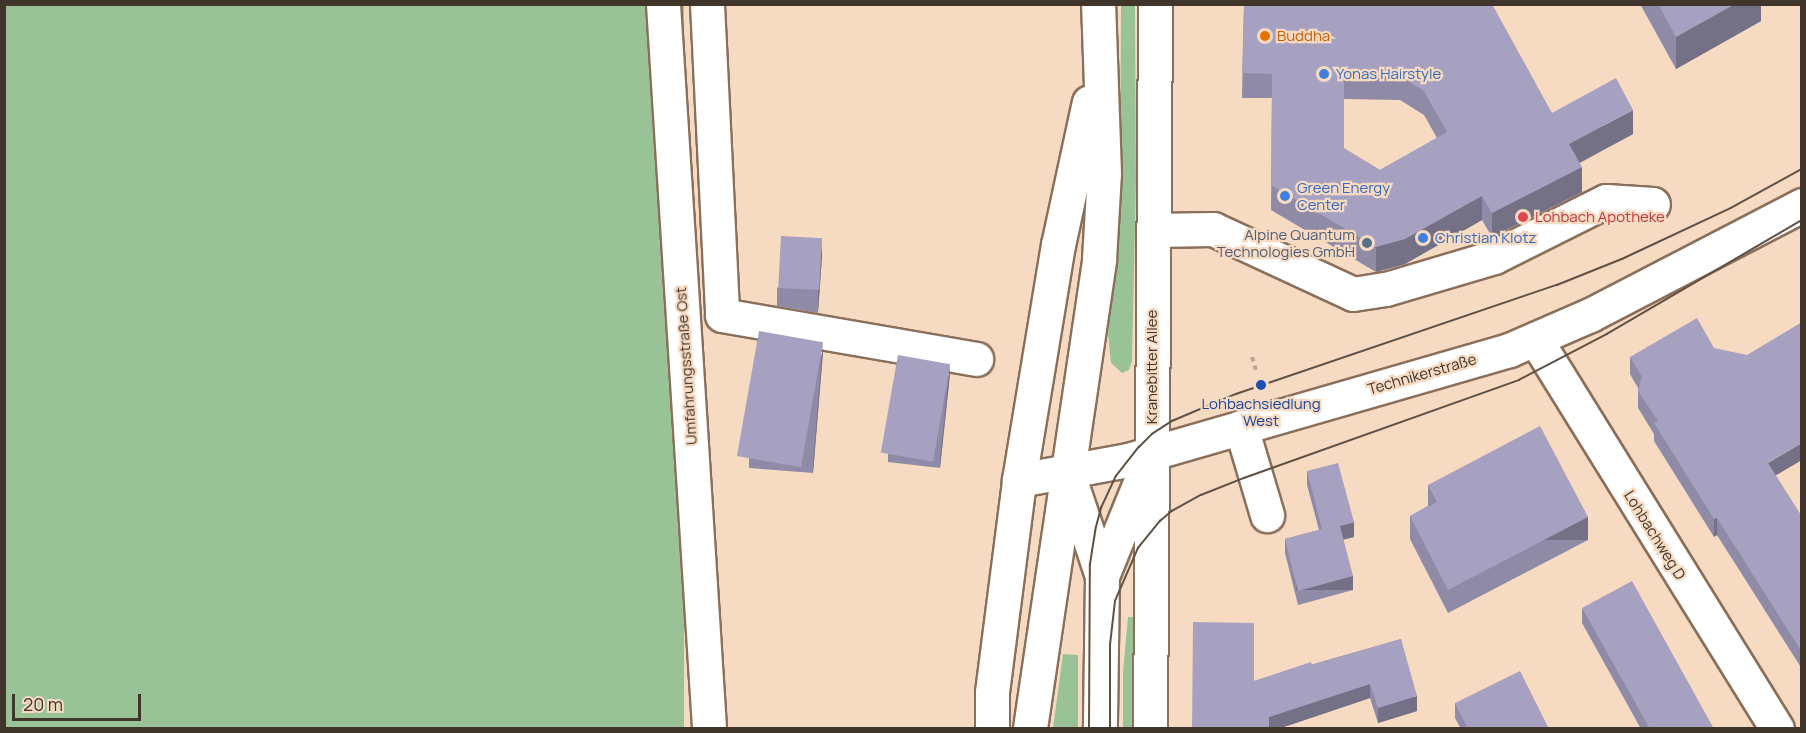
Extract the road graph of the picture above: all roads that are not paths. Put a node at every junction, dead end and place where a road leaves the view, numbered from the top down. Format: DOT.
graph roads {
  1 [pos="663,4"];
  2 [pos="707,4"];
  3 [pos="1098,4"];
  4 [pos="1155,4"];
  5 [pos="1099,55"];
  6 [pos="1653,204"];
  7 [pos="1802,205"];
  8 [pos="1153,230"];
  9 [pos="1536,340"];
  10 [pos="976,359"];
  11 [pos="1241,427"];
  12 [pos="1152,452"];
  13 [pos="1066,471"];
  14 [pos="1019,480"];
  15 [pos="1266,515"];
  16 [pos="1102,576"];
  17 [pos="710,729"];
  18 [pos="992,729"];
  19 [pos="1030,729"];
  20 [pos="1101,729"];
  21 [pos="1150,729"];
  22 [pos="1776,729"];
  1 -- 17 [label="street, Umfahrungsstraße Ost"];
  2 -- 10 [label="street"];
  3 -- 5 [label="street"];
  4 -- 8 [label="street, Kranebitter Allee"];
  5 -- 13 [label="street"];
  5 -- 14 [label="street"];
  6 -- 8 [label="street"];
  7 -- 9 [label="street, Technikerstraße"];
  8 -- 12 [label="street, Kranebitter Allee"];
  9 -- 11 [label="street, Technikerstraße"];
  9 -- 22 [label="street, Lohbachweg D"];
  11 -- 12 [label="street, Technikerstraße"];
  11 -- 15 [label="street"];
  12 -- 13 [label="street, Technikerstraße"];
  12 -- 16 [label="street"];
  12 -- 21 [label="street, Kranebitter Allee"];
  13 -- 14 [label="street, Technikerstraße"];
  13 -- 16 [label="street"];
  13 -- 19 [label="street"];
  14 -- 18 [label="street"];
  16 -- 20 [label="street"];
}
